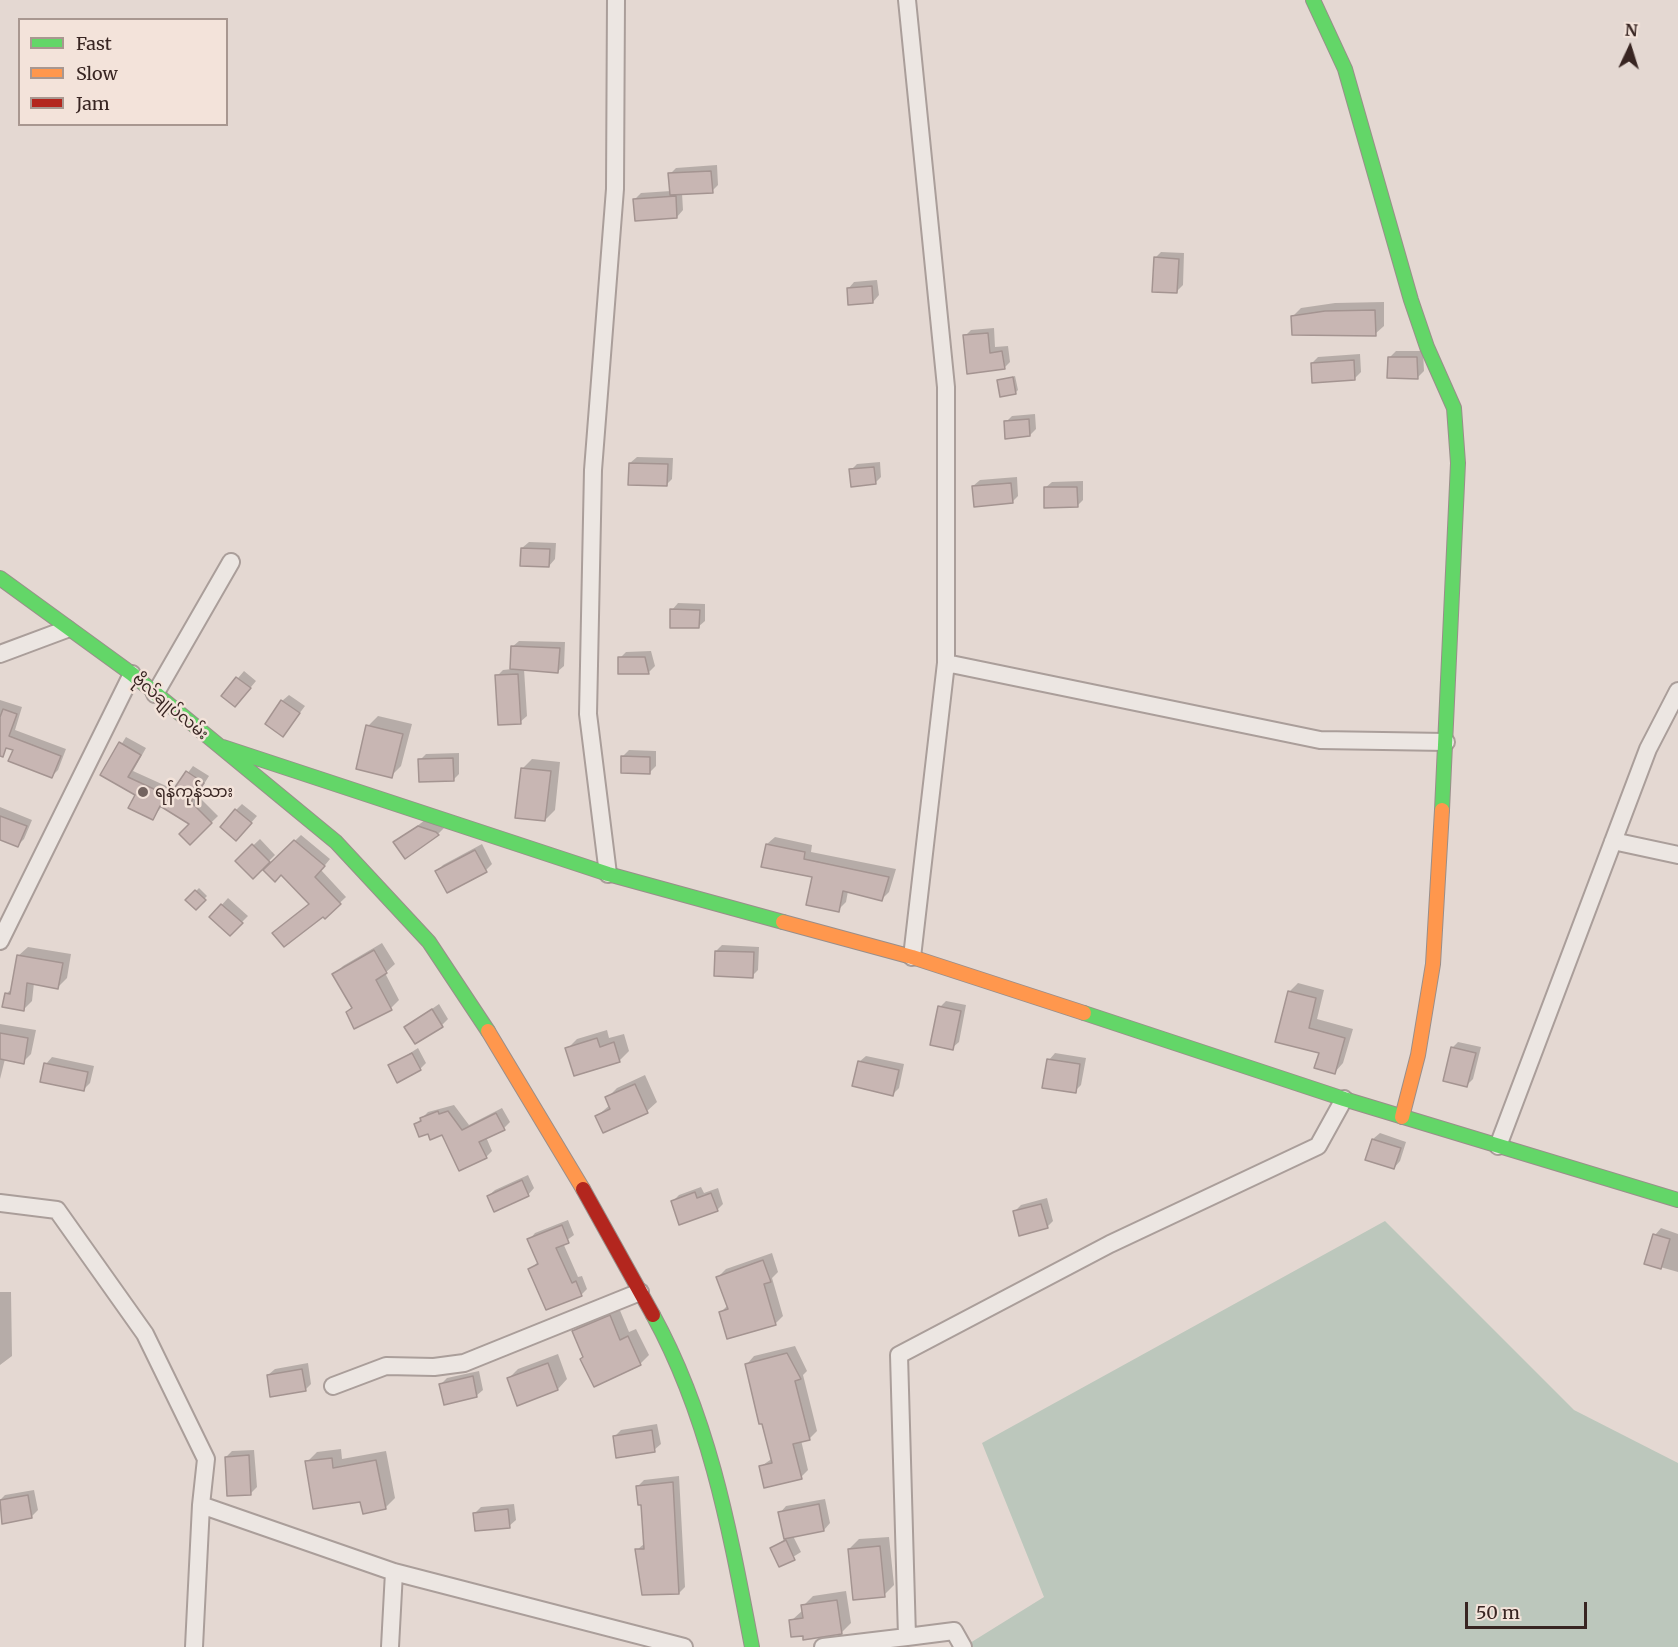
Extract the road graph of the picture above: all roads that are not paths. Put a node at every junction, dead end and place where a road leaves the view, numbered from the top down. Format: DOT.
graph roads {
  1 [pos="616,0"];
  2 [pos="907,0"];
  3 [pos="1313,0"];
  4 [pos="231,562"];
  5 [pos="0,578"];
  6 [pos="67,629"];
  7 [pos="0,654"];
  8 [pos="946,663"];
  9 [pos="132,674"];
  10 [pos="1678,691"];
  11 [pos="155,694"];
  12 [pos="1446,742"];
  13 [pos="213,744"];
  14 [pos="1613,841"];
  15 [pos="1678,855"];
  16 [pos="608,874"];
  17 [pos="0,941"];
  18 [pos="912,957"];
  19 [pos="1344,1099"];
  20 [pos="1402,1117"];
  21 [pos="1498,1146"];
  22 [pos="1678,1200"];
  23 [pos="0,1203"];
  24 [pos="640,1292"];
  25 [pos="333,1386"];
  26 [pos="201,1505"];
  27 [pos="394,1572"];
  28 [pos="907,1637"];
  29 [pos="194,1647"];
  30 [pos="390,1647"];
  31 [pos="684,1647"];
  32 [pos="752,1647"];
  33 [pos="823,1647"];
  34 [pos="963,1647"];
  1 -- 16 [label="street"];
  2 -- 8 [label="street"];
  3 -- 12 [label="street"];
  4 -- 11 [label="street"];
  5 -- 6 [label="street, ဗိုလ်ချုပ်လမ်း"];
  6 -- 7 [label="street"];
  6 -- 9 [label="street, ဗိုလ်ချုပ်လမ်း"];
  8 -- 12 [label="street"];
  8 -- 18 [label="street"];
  9 -- 11 [label="street, ဗိုလ်ချုပ်လမ်း"];
  9 -- 17 [label="street"];
  10 -- 14 [label="street"];
  11 -- 13 [label="street, ဗိုလ်ချုပ်လမ်း"];
  12 -- 20 [label="street"];
  13 -- 16 [label="street"];
  13 -- 24 [label="street, ဗိုလ်ချုပ်လမ်း"];
  14 -- 15 [label="street"];
  14 -- 21 [label="street"];
  16 -- 18 [label="street"];
  18 -- 19 [label="street"];
  19 -- 20 [label="street"];
  19 -- 28 [label="street"];
  20 -- 21 [label="street"];
  21 -- 22 [label="street"];
  23 -- 26 [label="street"];
  24 -- 25 [label="street"];
  24 -- 32 [label="street, ဗိုလ်ချုပ်လမ်း"];
  26 -- 27 [label="street"];
  26 -- 29 [label="street"];
  27 -- 30 [label="street"];
  27 -- 31 [label="street"];
  28 -- 33 [label="street"];
  28 -- 34 [label="street"];
}
